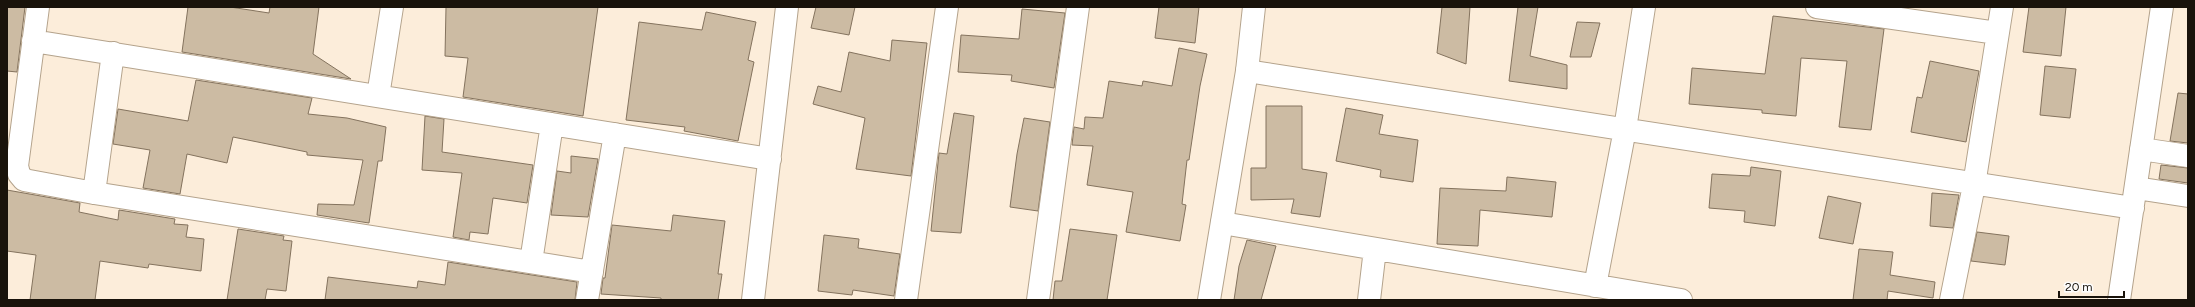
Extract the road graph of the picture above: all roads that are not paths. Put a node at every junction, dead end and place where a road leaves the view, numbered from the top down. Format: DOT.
graph roads {
  1 [pos="38,7"];
  2 [pos="392,7"];
  3 [pos="787,7"];
  4 [pos="947,7"];
  5 [pos="1078,7"];
  6 [pos="1254,7"];
  7 [pos="1644,7"];
  8 [pos="1817,7"];
  9 [pos="2002,7"];
  10 [pos="2162,7"];
  11 [pos="1928,15"];
  12 [pos="1997,33"];
  13 [pos="33,41"];
  14 [pos="113,53"];
  15 [pos="1246,71"];
  16 [pos="378,96"];
  17 [pos="552,124"];
  18 [pos="1625,129"];
  19 [pos="615,134"];
  20 [pos="2141,149"];
  21 [pos="2188,156"];
  22 [pos="770,159"];
  23 [pos="1974,185"];
  24 [pos="94,193"];
  25 [pos="2188,196"];
  26 [pos="2135,198"];
  27 [pos="1222,223"];
  28 [pos="1375,249"];
  29 [pos="531,262"];
  30 [pos="592,272"];
  31 [pos="1595,286"];
  32 [pos="587,300"];
  33 [pos="753,300"];
  34 [pos="906,300"];
  35 [pos="1038,300"];
  36 [pos="1209,300"];
  37 [pos="1369,300"];
  38 [pos="1681,300"];
  39 [pos="1951,300"];
  40 [pos="2119,300"];
  1 -- 13 [label="street"];
  2 -- 16 [label="street"];
  3 -- 22 [label="street"];
  4 -- 34 [label="street"];
  5 -- 35 [label="street"];
  6 -- 15 [label="street"];
  7 -- 18 [label="street"];
  8 -- 11 [label="street"];
  9 -- 12 [label="street"];
  10 -- 20 [label="street"];
  11 -- 12 [label="street"];
  12 -- 23 [label="street"];
  13 -- 14 [label="street"];
  13 -- 24 [label="street"];
  14 -- 16 [label="street"];
  14 -- 24 [label="street"];
  15 -- 18 [label="street"];
  15 -- 27 [label="street"];
  16 -- 17 [label="street"];
  17 -- 19 [label="street"];
  17 -- 29 [label="street"];
  18 -- 23 [label="street"];
  18 -- 31 [label="street"];
  19 -- 22 [label="street"];
  19 -- 30 [label="street"];
  20 -- 21 [label="street"];
  20 -- 26 [label="street"];
  22 -- 33 [label="street"];
  23 -- 26 [label="street"];
  23 -- 39 [label="street"];
  24 -- 29 [label="street"];
  25 -- 26 [label="street"];
  26 -- 40 [label="street"];
  27 -- 28 [label="street"];
  27 -- 36 [label="street"];
  28 -- 31 [label="street"];
  28 -- 37 [label="street"];
  29 -- 30 [label="street"];
  30 -- 32 [label="street"];
  31 -- 38 [label="street"];
}
